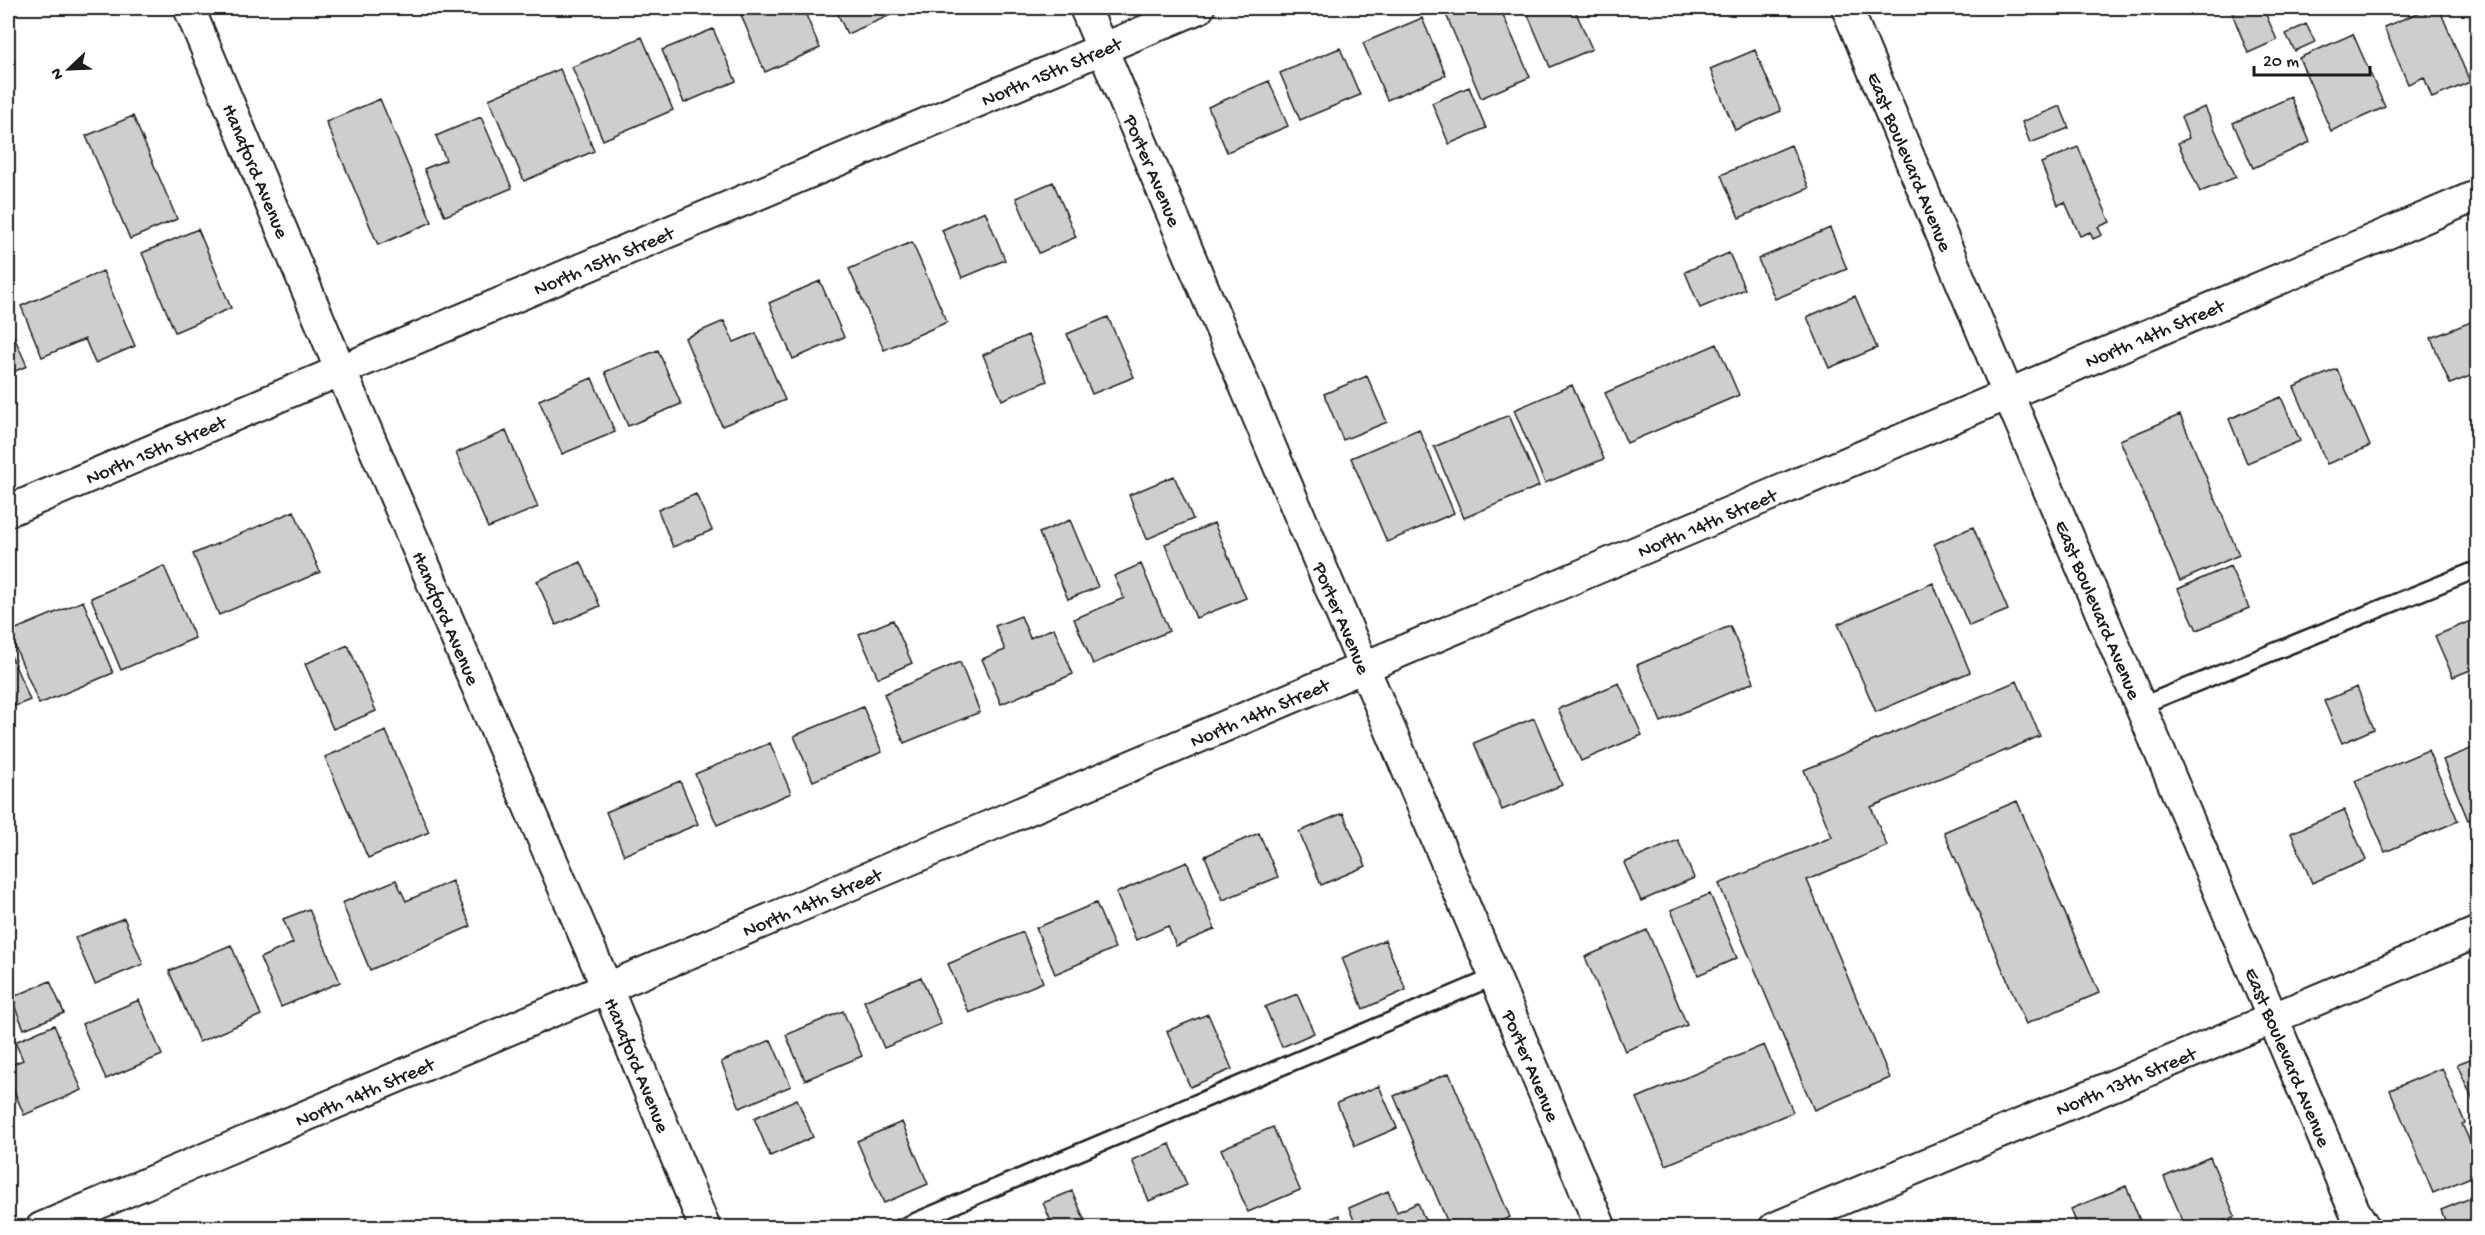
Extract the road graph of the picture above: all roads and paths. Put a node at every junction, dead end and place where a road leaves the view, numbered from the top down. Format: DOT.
graph roads {
  1 [pos="189,8"];
  2 [pos="1085,8"];
  3 [pos="1199,8"];
  4 [pos="1847,8"];
  5 [pos="1102,49"];
  6 [pos="2478,195"];
  7 [pos="340,369"];
  8 [pos="2008,394"];
  9 [pos="8,511"];
  10 [pos="2478,570"];
  11 [pos="1363,668"];
  12 [pos="2140,706"];
  13 [pos="2478,932"];
  14 [pos="1494,977"];
  15 [pos="607,988"];
  16 [pos="2274,1018"];
  17 [pos="2359,1222"];
  18 [pos="41,1227"];
  19 [pos="705,1227"];
  20 [pos="900,1227"];
  21 [pos="1601,1227"];
  22 [pos="1774,1227"];
  1 -- 7 [label="street, Hanaford Avenue"];
  2 -- 5 [label="street, Porter Avenue"];
  3 -- 5 [label="street, North 15th Street"];
  4 -- 8 [label="street, East Boulevard Avenue"];
  5 -- 7 [label="street, North 15th Street"];
  5 -- 11 [label="street, Porter Avenue"];
  6 -- 8 [label="street, North 14th Street"];
  7 -- 9 [label="street, North 15th Street"];
  7 -- 15 [label="street, Hanaford Avenue"];
  8 -- 11 [label="street, North 14th Street"];
  8 -- 12 [label="street, East Boulevard Avenue"];
  10 -- 12 [label="lane"];
  11 -- 14 [label="street, Porter Avenue"];
  11 -- 15 [label="street, North 14th Street"];
  12 -- 16 [label="street, East Boulevard Avenue"];
  13 -- 16 [label="street, North 13th Street"];
  14 -- 20 [label="lane"];
  14 -- 21 [label="street, Porter Avenue"];
  15 -- 18 [label="street, North 14th Street"];
  15 -- 19 [label="street, Hanaford Avenue"];
  16 -- 17 [label="street, East Boulevard Avenue"];
  16 -- 22 [label="street, North 13th Street"];
}
